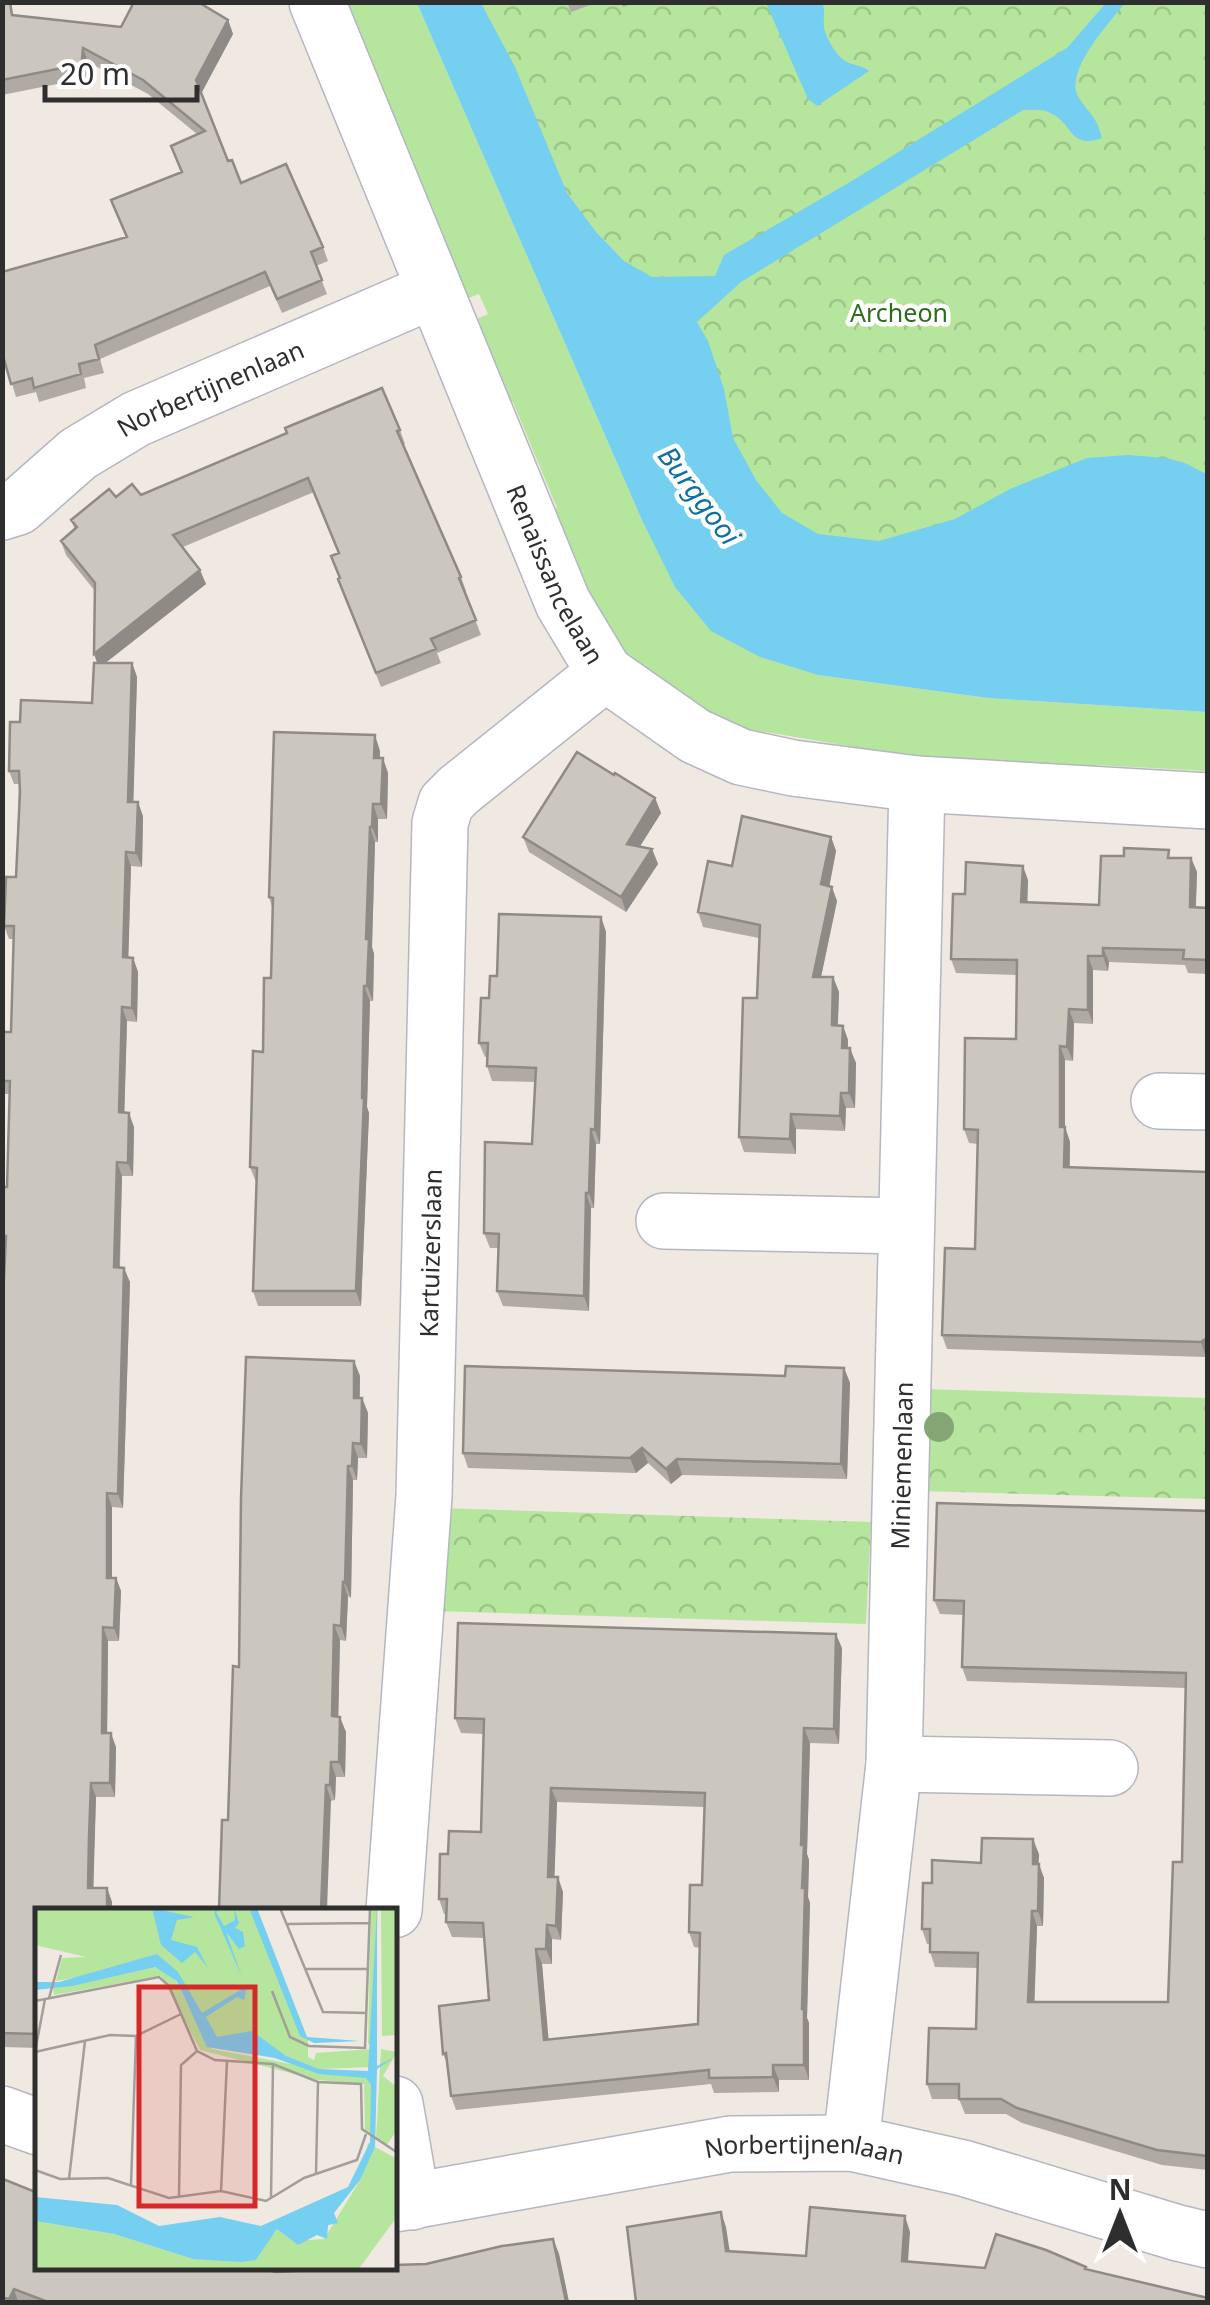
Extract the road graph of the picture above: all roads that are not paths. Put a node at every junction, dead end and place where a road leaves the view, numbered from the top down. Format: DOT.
graph roads {
  1 [pos="317,2"];
  2 [pos="434,290"];
  3 [pos="2,512"];
  4 [pos="606,673"];
  5 [pos="917,784"];
  6 [pos="1208,801"];
  7 [pos="664,1222"];
  8 [pos="905,1226"];
  9 [pos="894,1764"];
  10 [pos="1110,1768"];
  11 [pos="394,1908"];
  12 [pos="2,2114"];
  13 [pos="35,2125"];
  14 [pos="398,2141"];
  15 [pos="851,2143"];
  16 [pos="403,2203"];
  17 [pos="1208,2240"];
  1 -- 2 [label="street, Renaissancelaan"];
  2 -- 3 [label="street, Norbertijnenlaan"];
  2 -- 4 [label="street, Renaissancelaan"];
  4 -- 5 [label="street, Renaissancelaan"];
  4 -- 11 [label="street, Kartuizerslaan"];
  5 -- 6 [label="street, Renaissancelaan"];
  5 -- 8 [label="street, Miniemenlaan"];
  7 -- 8 [label="street"];
  8 -- 9 [label="street, Miniemenlaan"];
  9 -- 10 [label="street"];
  9 -- 15 [label="street, Miniemenlaan"];
  12 -- 13 [label="street"];
  14 -- 16 [label="street"];
  15 -- 16 [label="street, Norbertijnenlaan"];
  15 -- 17 [label="street, Norbertijnenlaan"];
}
